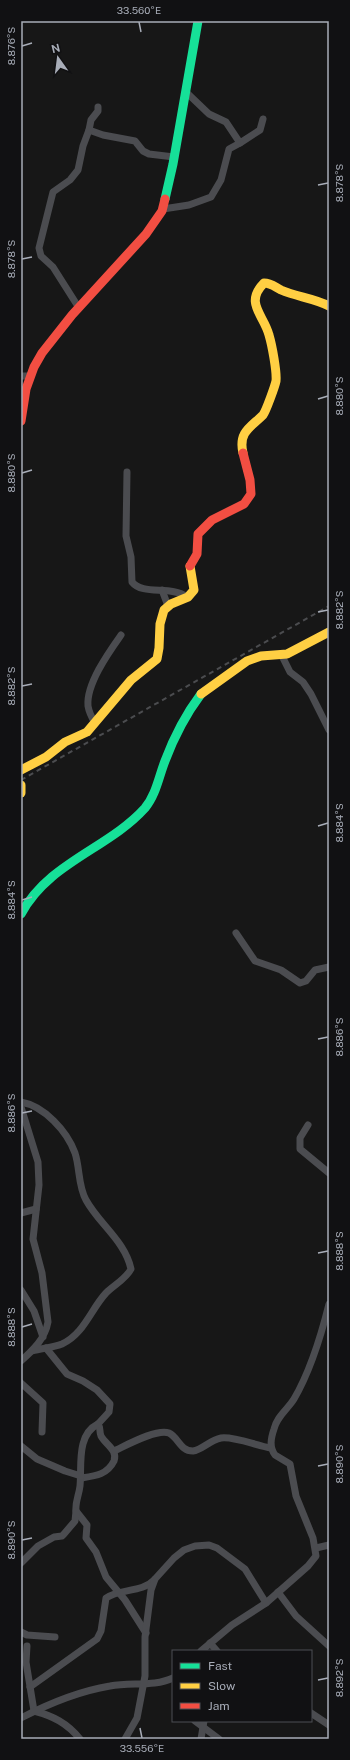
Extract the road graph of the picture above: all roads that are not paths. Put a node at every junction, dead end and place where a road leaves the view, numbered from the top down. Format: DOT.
graph roads {
  1 [pos="198,21"];
  2 [pos="186,92"];
  3 [pos="98,108"];
  4 [pos="263,118"];
  5 [pos="89,130"];
  6 [pos="240,144"];
  7 [pos="174,157"];
  8 [pos="163,209"];
  9 [pos="329,306"];
  10 [pos="79,308"];
  11 [pos="26,376"];
  12 [pos="21,421"];
  13 [pos="127,472"];
  14 [pos="162,590"];
  15 [pos="186,597"];
  16 [pos="168,606"];
  17 [pos="329,632"];
  18 [pos="121,635"];
  19 [pos="281,654"];
  20 [pos="95,723"];
  21 [pos="329,730"];
  22 [pos="21,770"];
  23 [pos="21,785"];
  24 [pos="21,793"];
  25 [pos="21,914"];
  26 [pos="236,933"];
  27 [pos="329,967"];
  28 [pos="21,1102"];
  29 [pos="21,1106"];
  30 [pos="308,1125"];
  31 [pos="24,1128"];
  32 [pos="329,1173"];
  33 [pos="36,1208"];
  34 [pos="21,1213"];
  35 [pos="21,1290"];
  36 [pos="329,1304"];
  37 [pos="43,1337"];
  38 [pos="46,1348"];
  39 [pos="32,1351"];
  40 [pos="21,1361"];
  41 [pos="21,1383"];
  42 [pos="98,1424"];
  43 [pos="42,1432"];
  44 [pos="21,1446"];
  45 [pos="271,1448"];
  46 [pos="114,1451"];
  47 [pos="81,1477"];
  48 [pos="76,1511"];
  49 [pos="329,1546"];
  50 [pos="316,1548"];
  51 [pos="21,1563"];
  52 [pos="155,1579"];
  53 [pos="118,1592"];
  54 [pos="278,1592"];
  55 [pos="266,1603"];
  56 [pos="21,1632"];
  57 [pos="146,1633"];
  58 [pos="55,1637"];
  59 [pos="210,1643"];
  60 [pos="27,1646"];
  61 [pos="329,1646"];
  62 [pos="202,1650"];
  63 [pos="216,1650"];
  64 [pos="172,1678"];
  65 [pos="143,1683"];
  66 [pos="30,1688"];
  67 [pos="34,1711"];
  68 [pos="312,1714"];
  69 [pos="21,1718"];
  70 [pos="203,1724"];
  71 [pos="329,1725"];
  72 [pos="80,1739"];
  73 [pos="126,1739"];
  74 [pos="201,1739"];
  75 [pos="219,1739"];
  1 -- 2 [label="street"];
  2 -- 6 [label="street"];
  2 -- 7 [label="street"];
  3 -- 5 [label="street"];
  4 -- 6 [label="street"];
  5 -- 7 [label="street"];
  5 -- 10 [label="street"];
  6 -- 8 [label="street"];
  7 -- 8 [label="street"];
  8 -- 10 [label="street"];
  9 -- 15 [label="street"];
  10 -- 11 [label="street"];
  11 -- 12 [label="street"];
  13 -- 14 [label="street"];
  14 -- 15 [label="street"];
  14 -- 16 [label="street"];
  15 -- 16 [label="street"];
  16 -- 20 [label="street"];
  17 -- 19 [label="street"];
  18 -- 20 [label="street"];
  19 -- 21 [label="street"];
  19 -- 25 [label="street"];
  20 -- 22 [label="street"];
  23 -- 24 [label="street"];
  26 -- 27 [label="street"];
  28 -- 38 [label="street"];
  29 -- 31 [label="street"];
  30 -- 32 [label="street"];
  31 -- 33 [label="street"];
  33 -- 34 [label="street"];
  33 -- 37 [label="street"];
  35 -- 37 [label="street"];
  36 -- 45 [label="street"];
  37 -- 39 [label="street"];
  38 -- 39 [label="street"];
  38 -- 42 [label="street"];
  39 -- 40 [label="street"];
  41 -- 43 [label="street"];
  42 -- 46 [label="street"];
  42 -- 47 [label="street"];
  44 -- 47 [label="street"];
  45 -- 46 [label="street"];
  45 -- 50 [label="street"];
  46 -- 47 [label="street"];
  47 -- 48 [label="street"];
  48 -- 51 [label="street"];
  48 -- 53 [label="street"];
  49 -- 50 [label="street"];
  50 -- 54 [label="street"];
  52 -- 53 [label="street"];
  52 -- 55 [label="street"];
  52 -- 57 [label="street"];
  53 -- 57 [label="street"];
  53 -- 66 [label="street"];
  54 -- 55 [label="street"];
  54 -- 61 [label="street"];
  55 -- 59 [label="street"];
  56 -- 58 [label="street"];
  57 -- 65 [label="street"];
  59 -- 62 [label="street"];
  59 -- 63 [label="street"];
  60 -- 66 [label="street"];
  64 -- 65 [label="street"];
  65 -- 67 [label="street"];
  65 -- 73 [label="street"];
  66 -- 67 [label="street"];
  67 -- 69 [label="street"];
  67 -- 72 [label="street"];
  68 -- 71 [label="street"];
  70 -- 74 [label="street"];
  70 -- 75 [label="street"];
}
